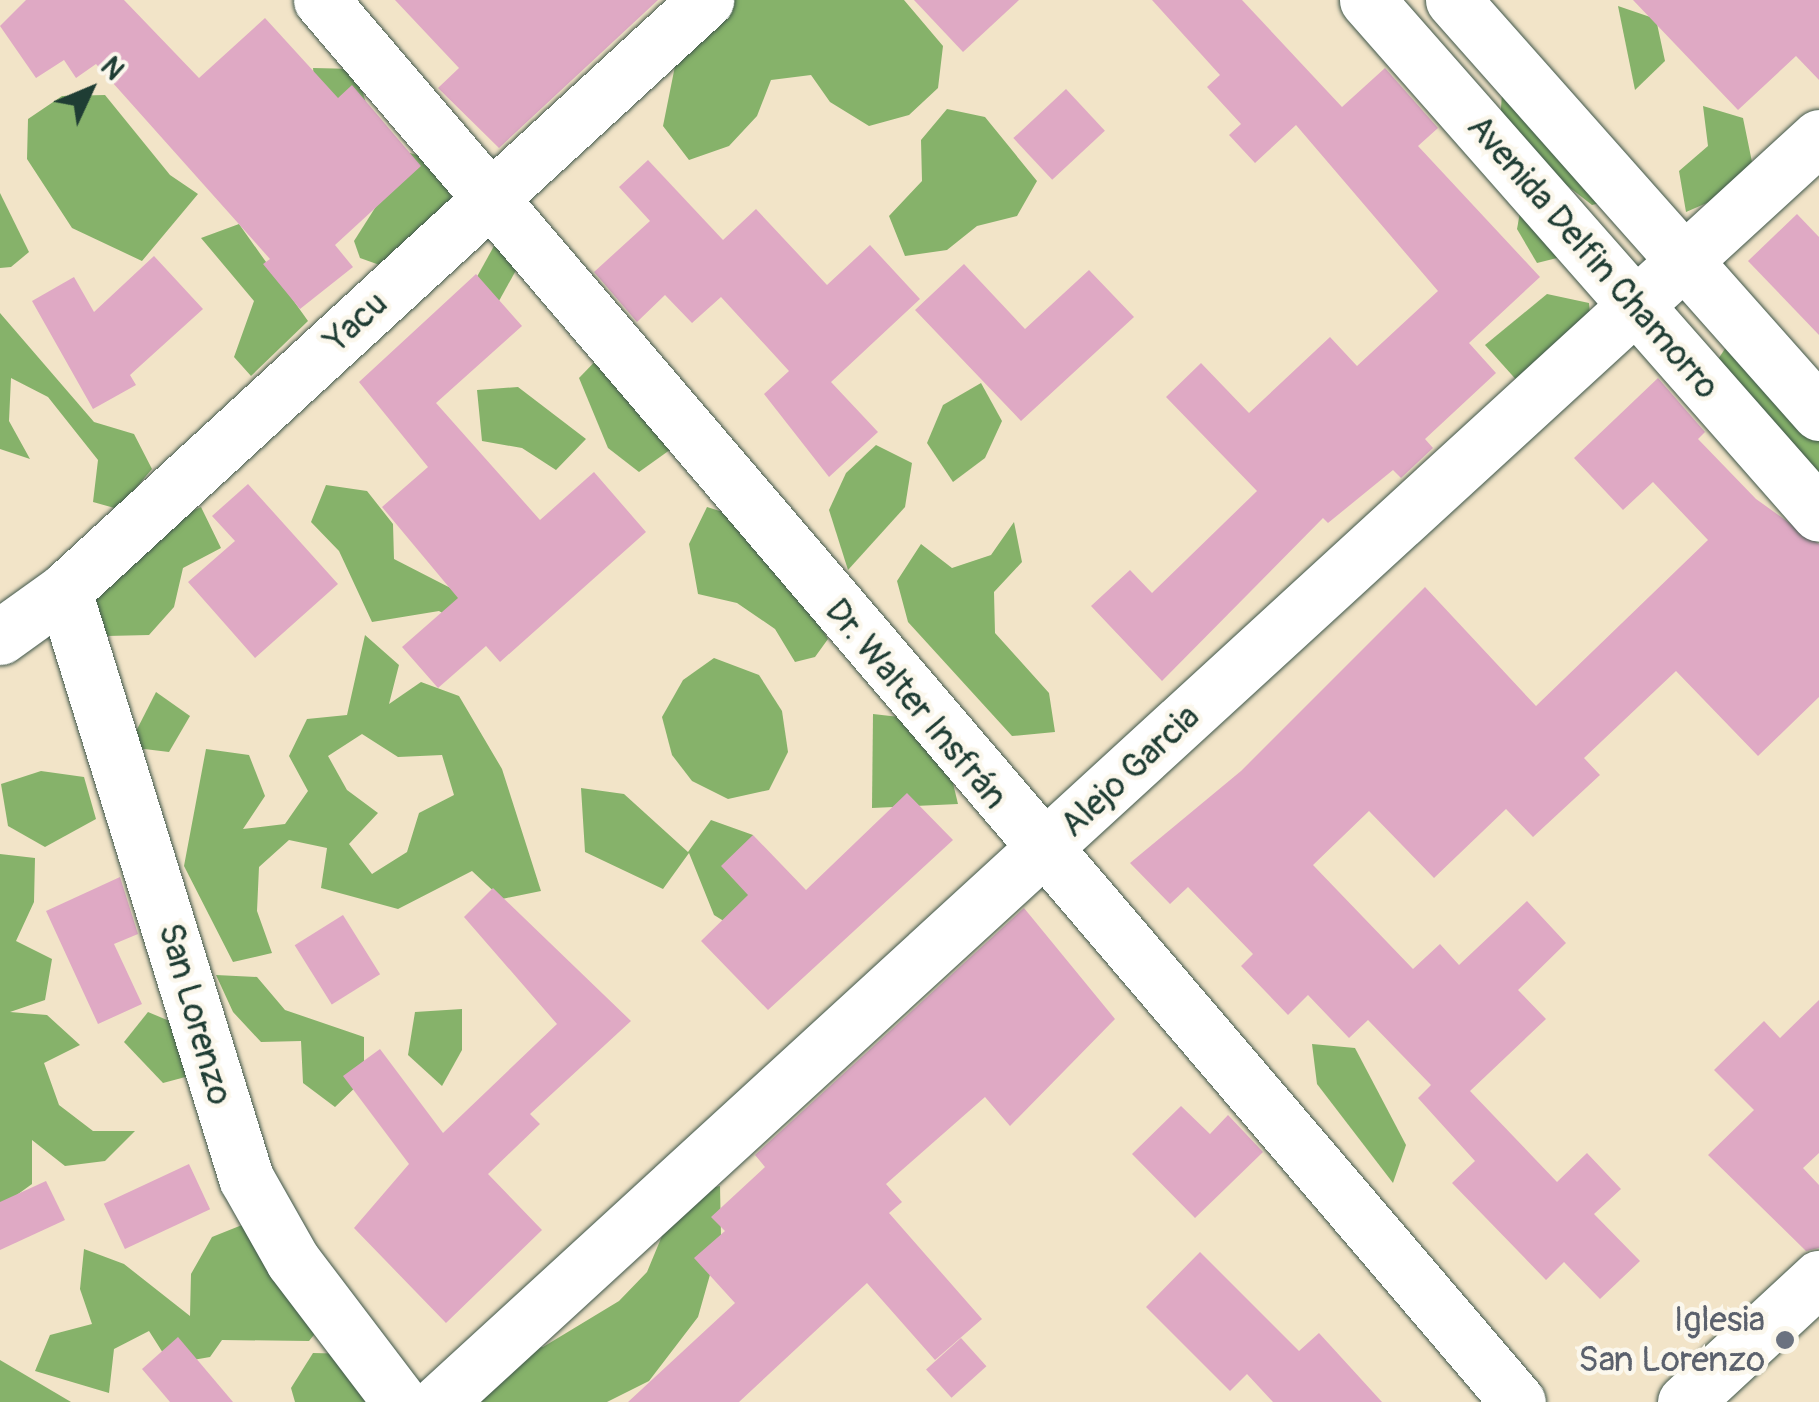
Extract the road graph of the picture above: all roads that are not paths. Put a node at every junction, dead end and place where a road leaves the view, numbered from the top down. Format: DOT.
graph roads {
  1 [pos="321,0"];
  2 [pos="706,0"];
  3 [pos="1366,0"];
  4 [pos="1453,0"];
  5 [pos="1819,137"];
  6 [pos="489,200"];
  7 [pos="1687,264"];
  8 [pos="1636,307"];
  9 [pos="1819,413"];
  10 [pos="1819,514"];
  11 [pos="64,591"];
  12 [pos="0,637"];
  13 [pos="1042,852"];
  14 [pos="1819,1278"];
  15 [pos="400,1402"];
  16 [pos="439,1402"];
  17 [pos="1518,1402"];
  18 [pos="1685,1402"];
  1 -- 6 [label="street, Dr. Walter Insfrán"];
  2 -- 6 [label="street, Yacu"];
  3 -- 8 [label="street, Avenida Delfin Chamorro"];
  4 -- 7 [label="street, Avenida Delfin Chamorro"];
  5 -- 7 [label="street, Alejo Garcia"];
  6 -- 11 [label="street, Yacu"];
  6 -- 13 [label="street, Dr. Walter Insfrán"];
  7 -- 8 [label="street, Alejo Garcia"];
  7 -- 9 [label="street, Avenida Delfin Chamorro"];
  8 -- 10 [label="street, Avenida Delfin Chamorro"];
  8 -- 13 [label="street, Alejo Garcia"];
  11 -- 12 [label="street, Yacu"];
  11 -- 15 [label="street, San Lorenzo"];
  13 -- 16 [label="street, Alejo Garcia"];
  13 -- 17 [label="street, Dr. Walter Insfrán"];
  14 -- 18 [label="street"];
}
